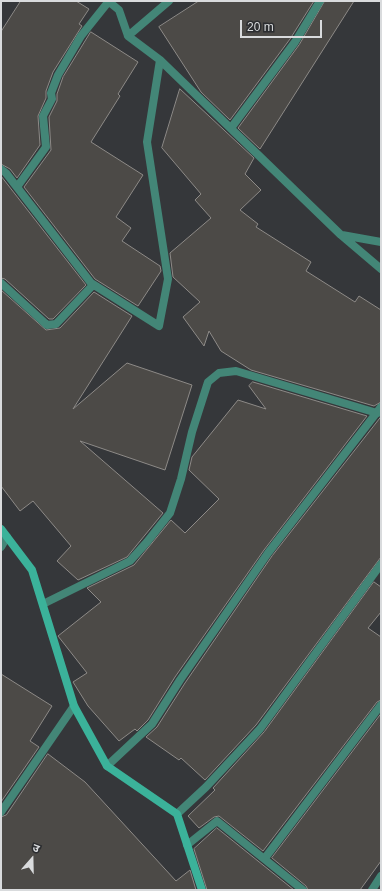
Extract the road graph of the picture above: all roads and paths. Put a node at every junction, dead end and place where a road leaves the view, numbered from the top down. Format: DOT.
graph roads {
  1 [pos="108,1"];
  2 [pos="169,1"];
  3 [pos="320,1"];
  4 [pos="128,36"];
  5 [pos="160,60"];
  6 [pos="231,128"];
  7 [pos="1,169"];
  8 [pos="17,187"];
  9 [pos="341,235"];
  10 [pos="381,242"];
  11 [pos="381,269"];
  12 [pos="1,283"];
  13 [pos="93,284"];
  14 [pos="379,410"];
  15 [pos="1,529"];
  16 [pos="7,537"];
  17 [pos="1,547"];
  18 [pos="381,564"];
  19 [pos="42,604"];
  20 [pos="381,705"];
  21 [pos="74,706"];
  22 [pos="107,766"];
  23 [pos="1,812"];
  24 [pos="177,814"];
  25 [pos="187,845"];
  26 [pos="265,858"];
  27 [pos="381,876"];
  28 [pos="202,890"];
  29 [pos="303,890"];
  30 [pos="372,890"];
  1 -- 4 [label="street"];
  1 -- 8 [label="street"];
  2 -- 4 [label="street"];
  3 -- 6 [label="street"];
  4 -- 5 [label="street"];
  5 -- 6 [label="street"];
  5 -- 13 [label="street"];
  6 -- 9 [label="street"];
  7 -- 8 [label="street"];
  8 -- 13 [label="street"];
  9 -- 10 [label="street"];
  9 -- 11 [label="street"];
  12 -- 13 [label="street"];
  14 -- 19 [label="street"];
  14 -- 22 [label="street"];
  15 -- 16 [label="street"];
  16 -- 17 [label="street"];
  16 -- 19 [label="street"];
  18 -- 24 [label="street"];
  19 -- 21 [label="street"];
  20 -- 26 [label="street"];
  21 -- 22 [label="street"];
  21 -- 23 [label="street"];
  22 -- 24 [label="street"];
  24 -- 25 [label="street"];
  25 -- 26 [label="street"];
  25 -- 28 [label="street"];
  26 -- 29 [label="street"];
  27 -- 30 [label="street"];
}
